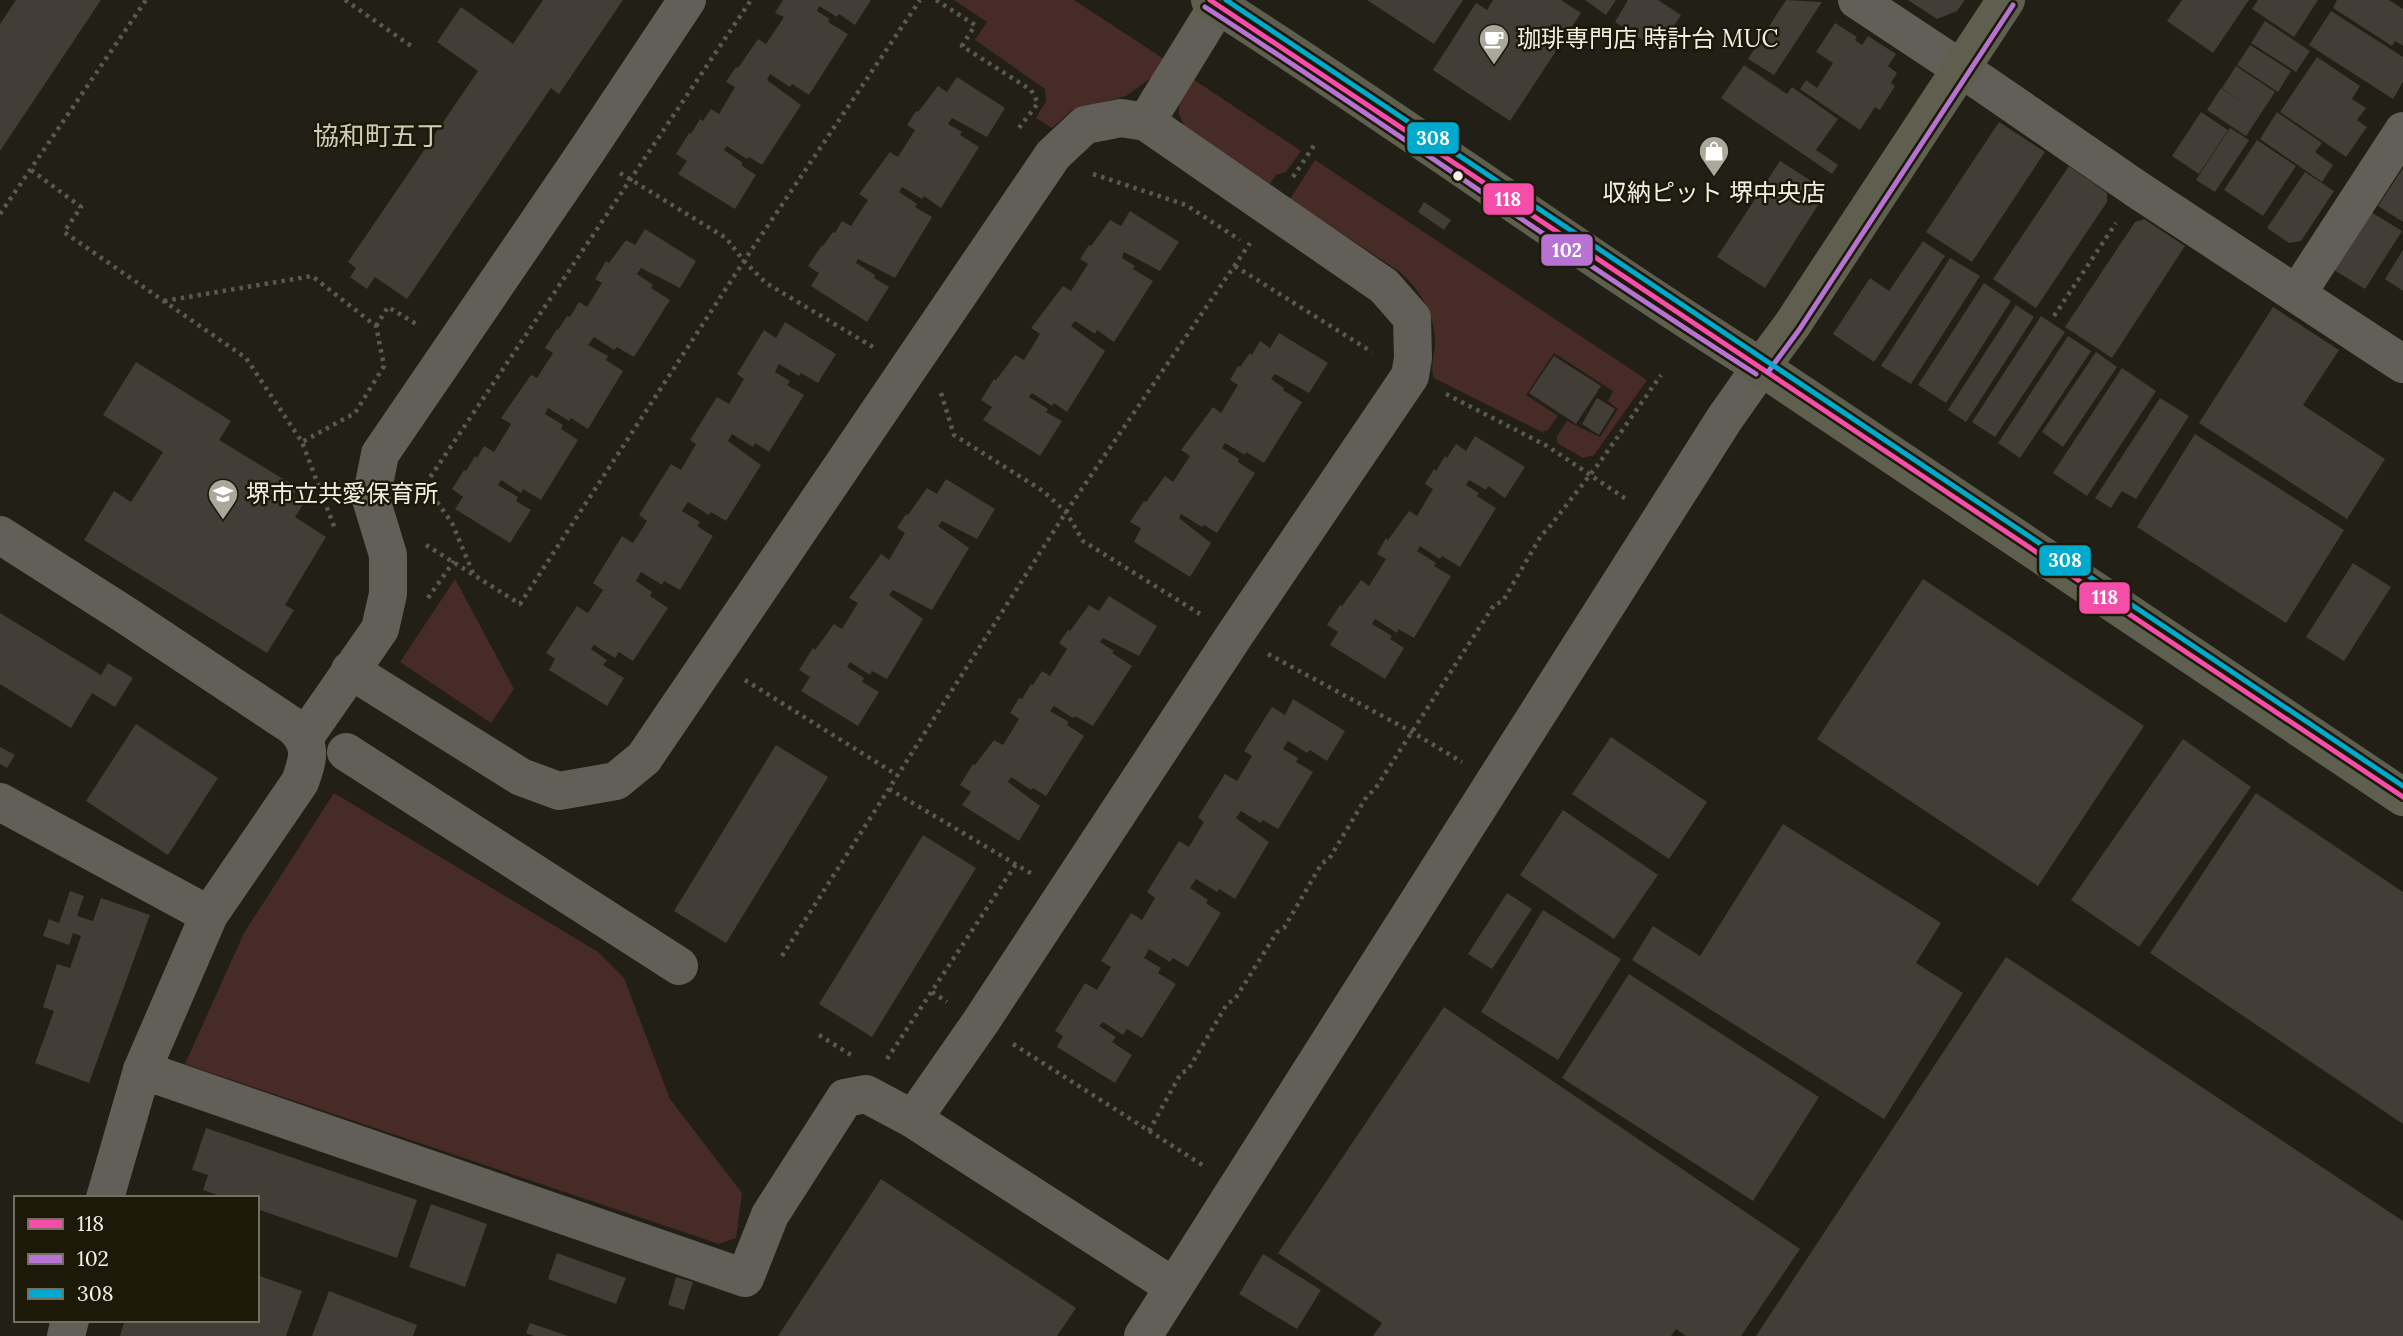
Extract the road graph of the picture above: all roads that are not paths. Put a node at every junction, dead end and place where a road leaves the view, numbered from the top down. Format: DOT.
graph roads {
  1 [pos="687,0"];
  2 [pos="1857,0"];
  3 [pos="2006,0"];
  4 [pos="1216,2"];
  5 [pos="1960,68"];
  6 [pos="1146,122"];
  7 [pos="2403,131"];
  8 [pos="2297,294"];
  9 [pos="2403,364"];
  10 [pos="1761,367"];
  11 [pos="0,535"];
  12 [pos="350,670"];
  13 [pos="305,737"];
  14 [pos="346,752"];
  15 [pos="2403,797"];
  16 [pos="0,802"];
  17 [pos="209,915"];
  18 [pos="679,966"];
  19 [pos="142,1070"];
  20 [pos="913,1119"];
  21 [pos="106,1196"];
  22 [pos="1174,1287"];
  23 [pos="1143,1336"];
  1 -- 12 [label="street"];
  2 -- 5 [label="street"];
  3 -- 5 [label="main road"];
  4 -- 6 [label="street"];
  4 -- 10 [label="main road"];
  5 -- 8 [label="street"];
  5 -- 10 [label="main road"];
  6 -- 12 [label="street"];
  6 -- 20 [label="street"];
  7 -- 8 [label="street"];
  8 -- 9 [label="street"];
  10 -- 15 [label="main road"];
  10 -- 22 [label="street"];
  11 -- 13 [label="street"];
  12 -- 13 [label="street"];
  13 -- 17 [label="street"];
  14 -- 18 [label="street"];
  16 -- 17 [label="street"];
  17 -- 19 [label="street"];
  19 -- 20 [label="street"];
  19 -- 21 [label="street"];
  20 -- 22 [label="street"];
  22 -- 23 [label="street"];
}
